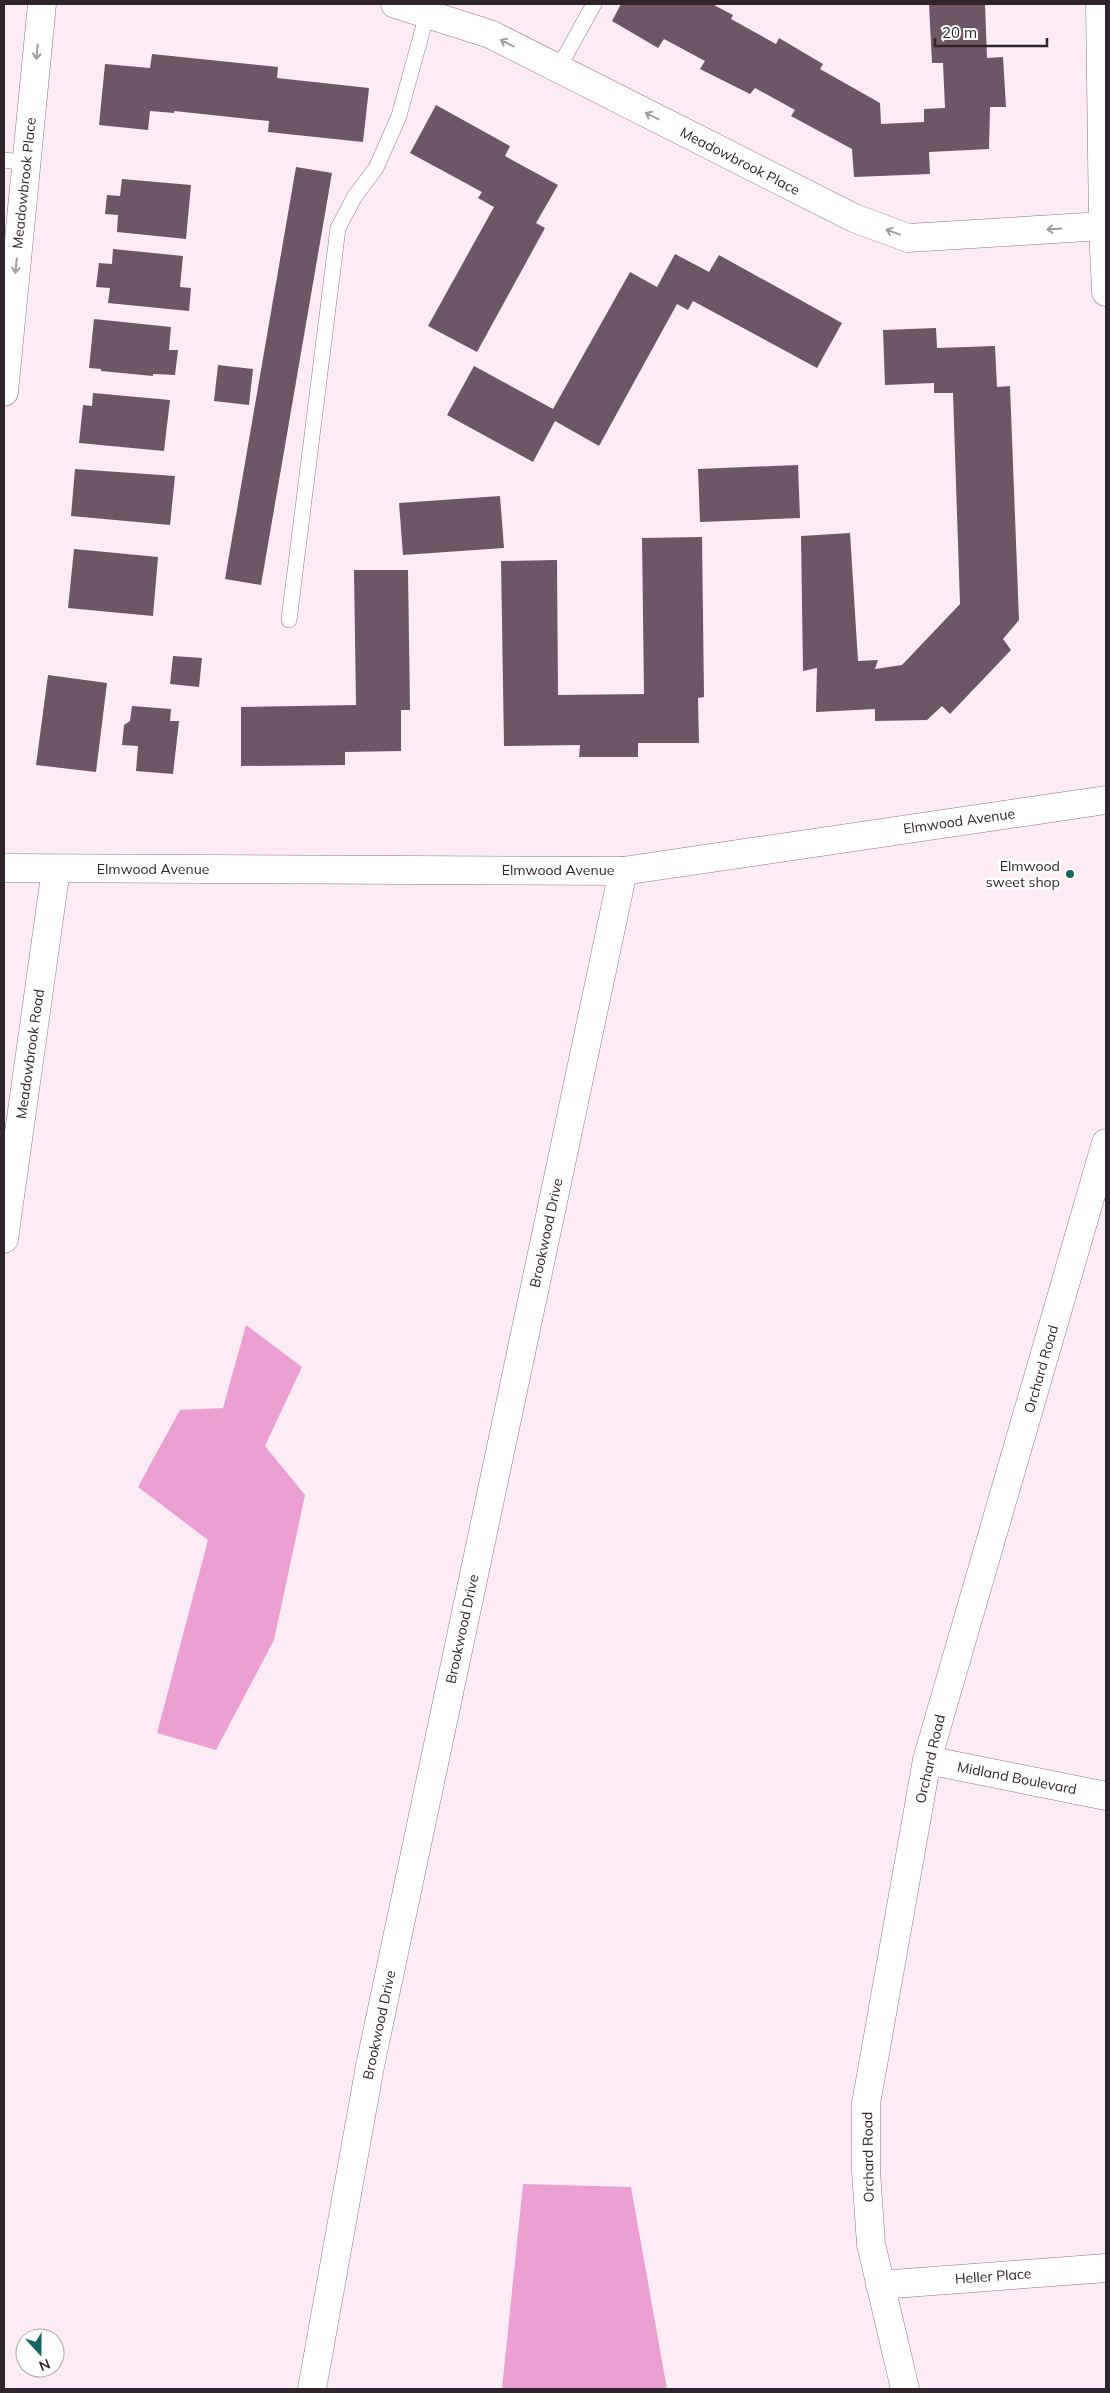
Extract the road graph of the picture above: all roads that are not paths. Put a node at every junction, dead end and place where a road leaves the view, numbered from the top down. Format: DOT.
graph roads {
  1 [pos="42,4"];
  2 [pos="395,4"];
  3 [pos="594,4"];
  4 [pos="1100,4"];
  5 [pos="427,14"];
  6 [pos="558,69"];
  7 [pos="15,162"];
  8 [pos="1103,226"];
  9 [pos="1106,292"];
  10 [pos="4,392"];
  11 [pos="289,620"];
  12 [pos="1106,800"];
  13 [pos="4,868"];
  14 [pos="56,869"];
  15 [pos="623,870"];
  16 [pos="1106,1142"];
  17 [pos="4,1239"];
  18 [pos="927,1760"];
  19 [pos="1106,1796"];
  20 [pos="1106,2268"];
  21 [pos="880,2285"];
  22 [pos="312,2389"];
  23 [pos="905,2389"];
  1 -- 7 [label="street, Meadowbrook Place, one-way"];
  2 -- 5 [label="street, Meadowbrook Place"];
  3 -- 6 [label="lane"];
  4 -- 8 [label="street"];
  6 -- 5 [label="street, Meadowbrook Place, one-way"];
  5 -- 11 [label="lane"];
  8 -- 6 [label="street, Meadowbrook Place, one-way"];
  7 -- 10 [label="street, Meadowbrook Place, one-way"];
  8 -- 9 [label="street"];
  12 -- 15 [label="street, Elmwood Avenue"];
  13 -- 14 [label="street, Elmwood Avenue"];
  14 -- 15 [label="street, Elmwood Avenue"];
  14 -- 17 [label="street, Meadowbrook Road"];
  15 -- 22 [label="street, Brookwood Drive"];
  16 -- 18 [label="street, Orchard Road"];
  18 -- 19 [label="street, Midland Boulevard"];
  18 -- 21 [label="street, Orchard Road"];
  20 -- 21 [label="street, Heller Place"];
  21 -- 23 [label="street, Orchard Road"];
}
